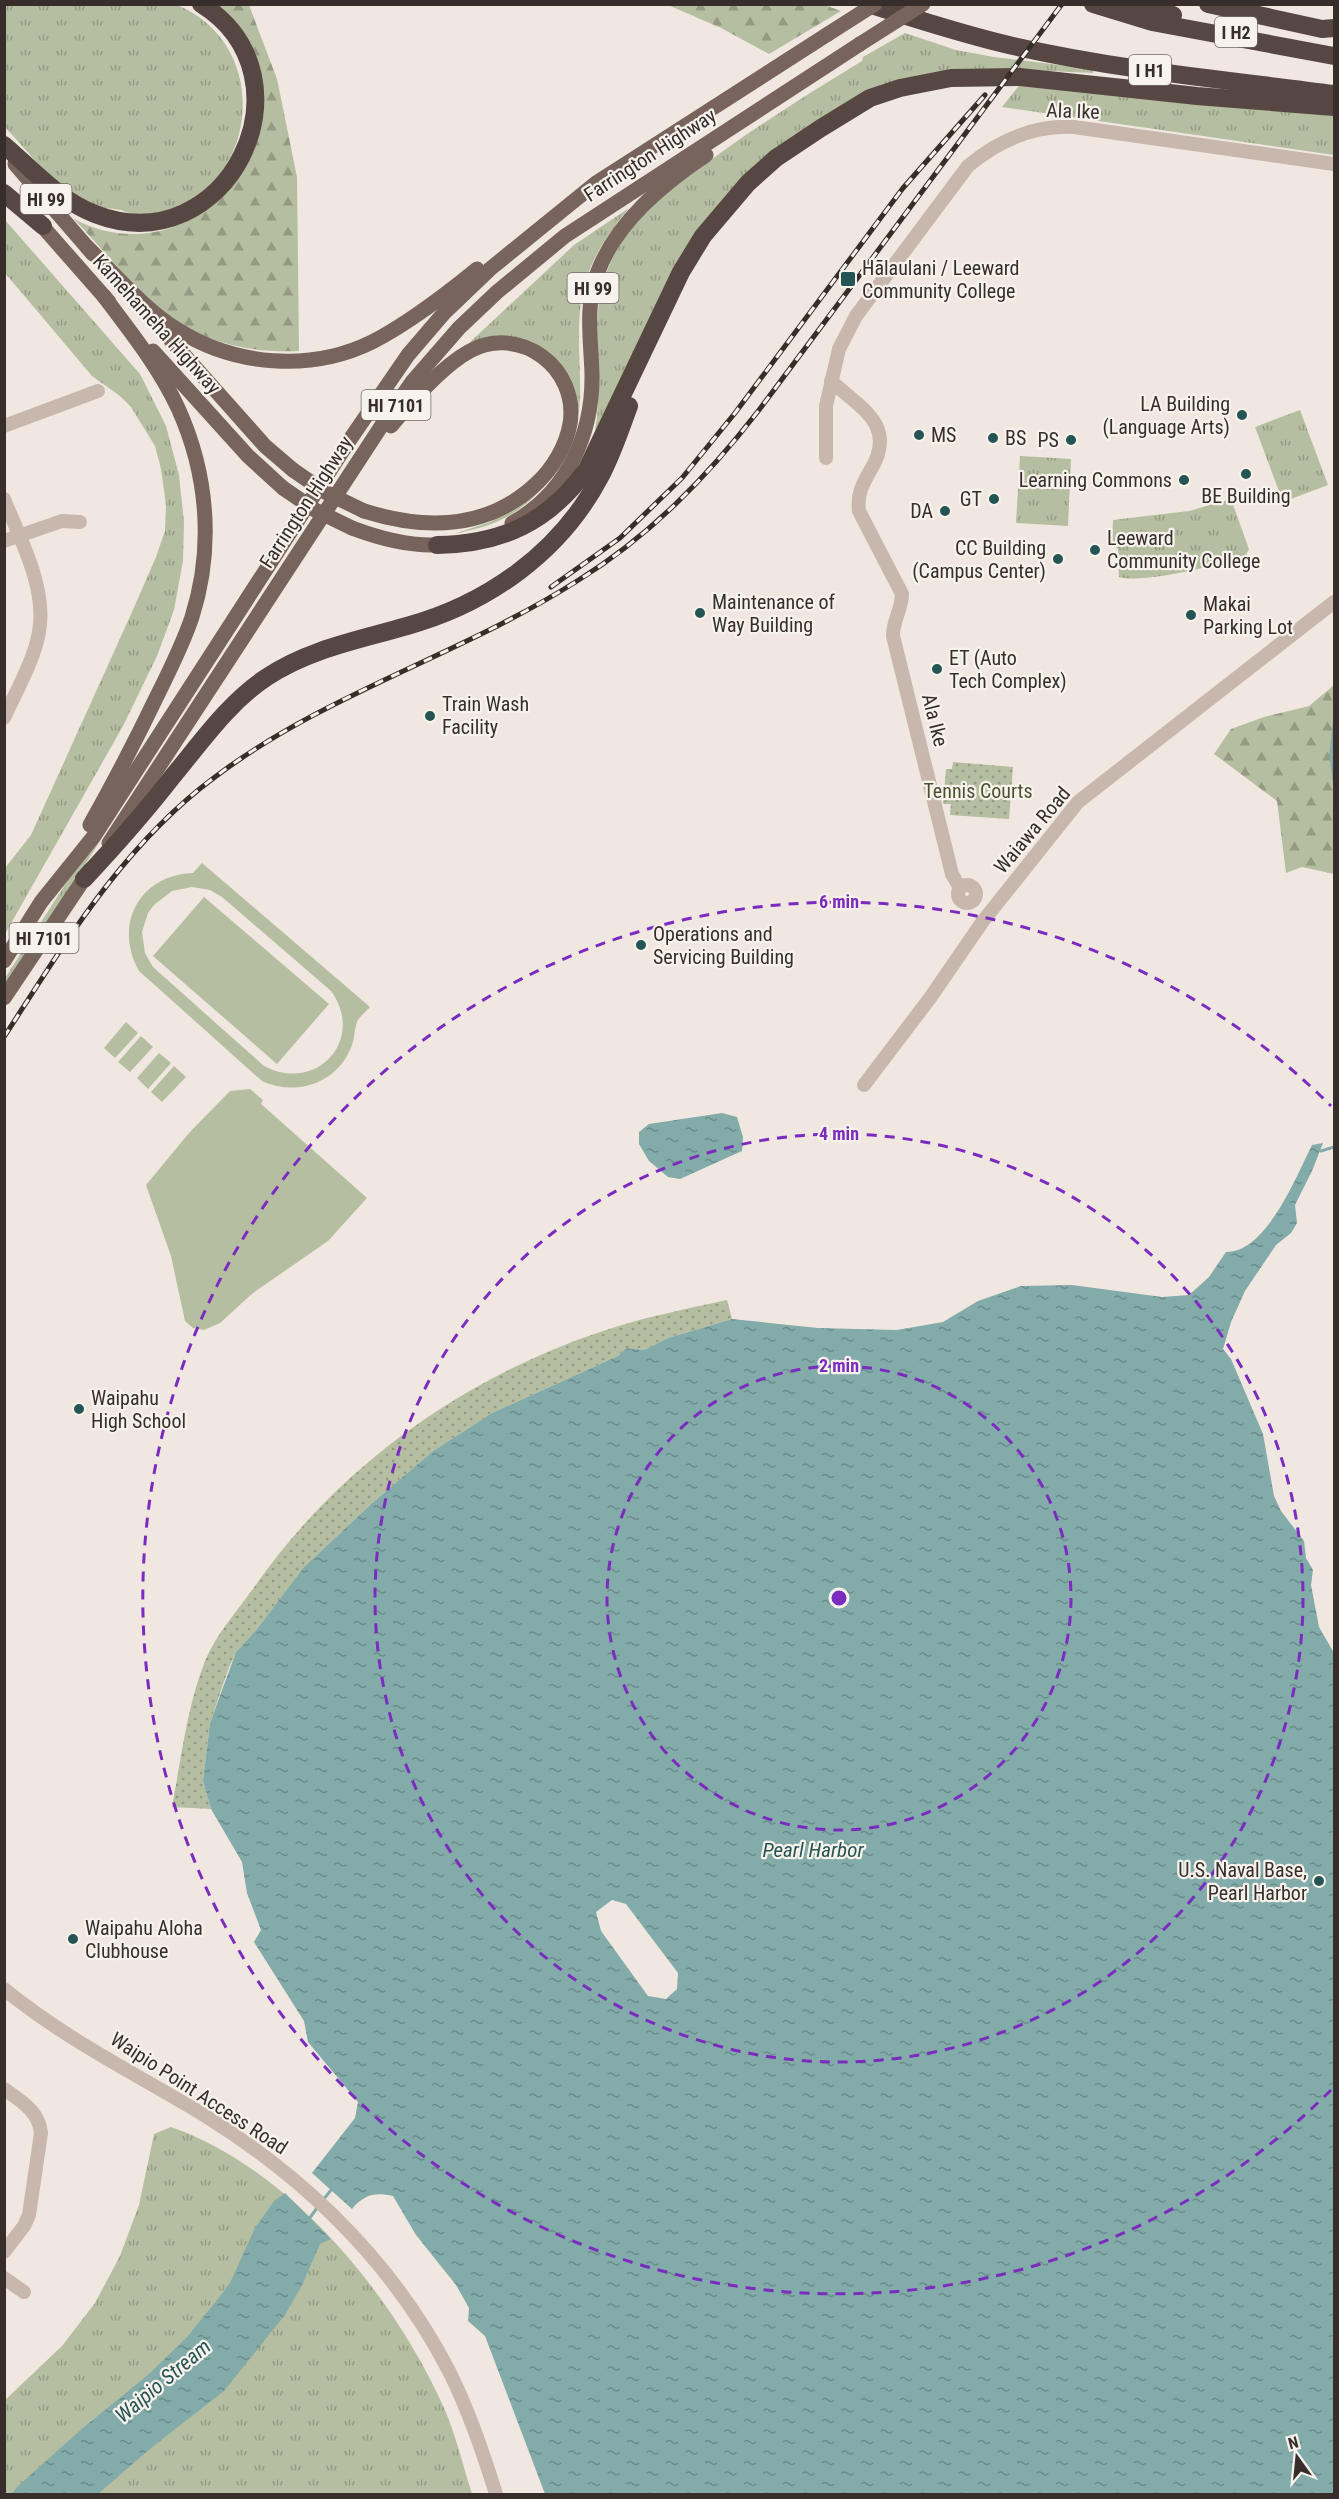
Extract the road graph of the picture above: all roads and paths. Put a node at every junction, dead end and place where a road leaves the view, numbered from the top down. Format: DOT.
graph roads {
  1 [pos="201,4"];
  2 [pos="868,4"];
  3 [pos="875,4"];
  4 [pos="883,4"];
  5 [pos="923,4"];
  6 [pos="1093,4"];
  7 [pos="1139,4"];
  8 [pos="1208,4"];
  9 [pos="1335,28"];
  10 [pos="967,35"];
  11 [pos="1335,56"];
  12 [pos="840,58"];
  13 [pos="1335,94"];
  14 [pos="1335,107"];
  15 [pos="4,145"];
  16 [pos="4,152"];
  17 [pos="1335,164"];
  18 [pos="4,183"];
  19 [pos="596,183"];
  20 [pos="4,193"];
  21 [pos="43,226"];
  22 [pos="87,247"];
  23 [pos="677,282"];
  24 [pos="103,295"];
  25 [pos="831,381"];
  26 [pos="98,391"];
  27 [pos="4,426"];
  28 [pos="826,458"];
  29 [pos="337,491"];
  30 [pos="4,499"];
  31 [pos="80,522"];
  32 [pos="18,536"];
  33 [pos="4,541"];
  34 [pos="437,545"];
  35 [pos="1335,602"];
  36 [pos="4,718"];
  37 [pos="84,879"];
  38 [pos="960,888"];
  39 [pos="41,902"];
  40 [pos="4,961"];
  41 [pos="4,998"];
  42 [pos="864,1085"];
  43 [pos="4,1989"];
  44 [pos="4,2090"];
  45 [pos="4,2252"];
  46 [pos="4,2278"];
  47 [pos="24,2292"];
  48 [pos="496,2494"];
  1 -- 15 [label="highway"];
  2 -- 10 [label="highway, I H1"];
  3 -- 19 [label="main road, Farrington Highway / HI 99, bridge"];
  4 -- 10 [label="highway"];
  5 -- 12 [label="main road, Farrington Highway / HI 99, bridge"];
  6 -- 11 [label="highway, I H1"];
  7 -- 11 [label="highway, I H2"];
  8 -- 9 [label="highway"];
  10 -- 13 [label="highway, I H1"];
  12 -- 29 [label="main road, Farrington Highway / HI 7101"];
  12 -- 34 [label="main road, HI 99"];
  14 -- 23 [label="highway"];
  16 -- 22 [label="main road, Kamehameha Highway / HI 99"];
  17 -- 25 [label="street, Ala Ike"];
  18 -- 21 [label="main road, Kamehameha Highway / HI 99"];
  19 -- 22 [label="main road, HI 99"];
  19 -- 39 [label="main road, Farrington Highway / HI 7101"];
  20 -- 21 [label="highway"];
  21 -- 24 [label="main road, Kamehameha Highway / HI 99"];
  22 -- 29 [label="main road, bridge"];
  23 -- 34 [label="highway"];
  23 -- 37 [label="highway"];
  24 -- 34 [label="main road, Kamehameha Highway / HI 99, bridge"];
  24 -- 39 [label="main road"];
  25 -- 28 [label="street, Ala Ike"];
  25 -- 38 [label="street, Ala Ike"];
  26 -- 27 [label="street"];
  29 -- 37 [label="main road, Farrington Highway / HI 7101"];
  30 -- 32 [label="street"];
  31 -- 32 [label="street"];
  32 -- 33 [label="street"];
  32 -- 36 [label="street"];
  35 -- 42 [label="street, Waiawa Road"];
  37 -- 41 [label="main road, Farrington Highway / HI 7101"];
  39 -- 40 [label="main road, Farrington Highway / HI 7101"];
  43 -- 48 [label="street, Waipio Point Access Road"];
  44 -- 45 [label="street"];
  46 -- 47 [label="street"];
}
